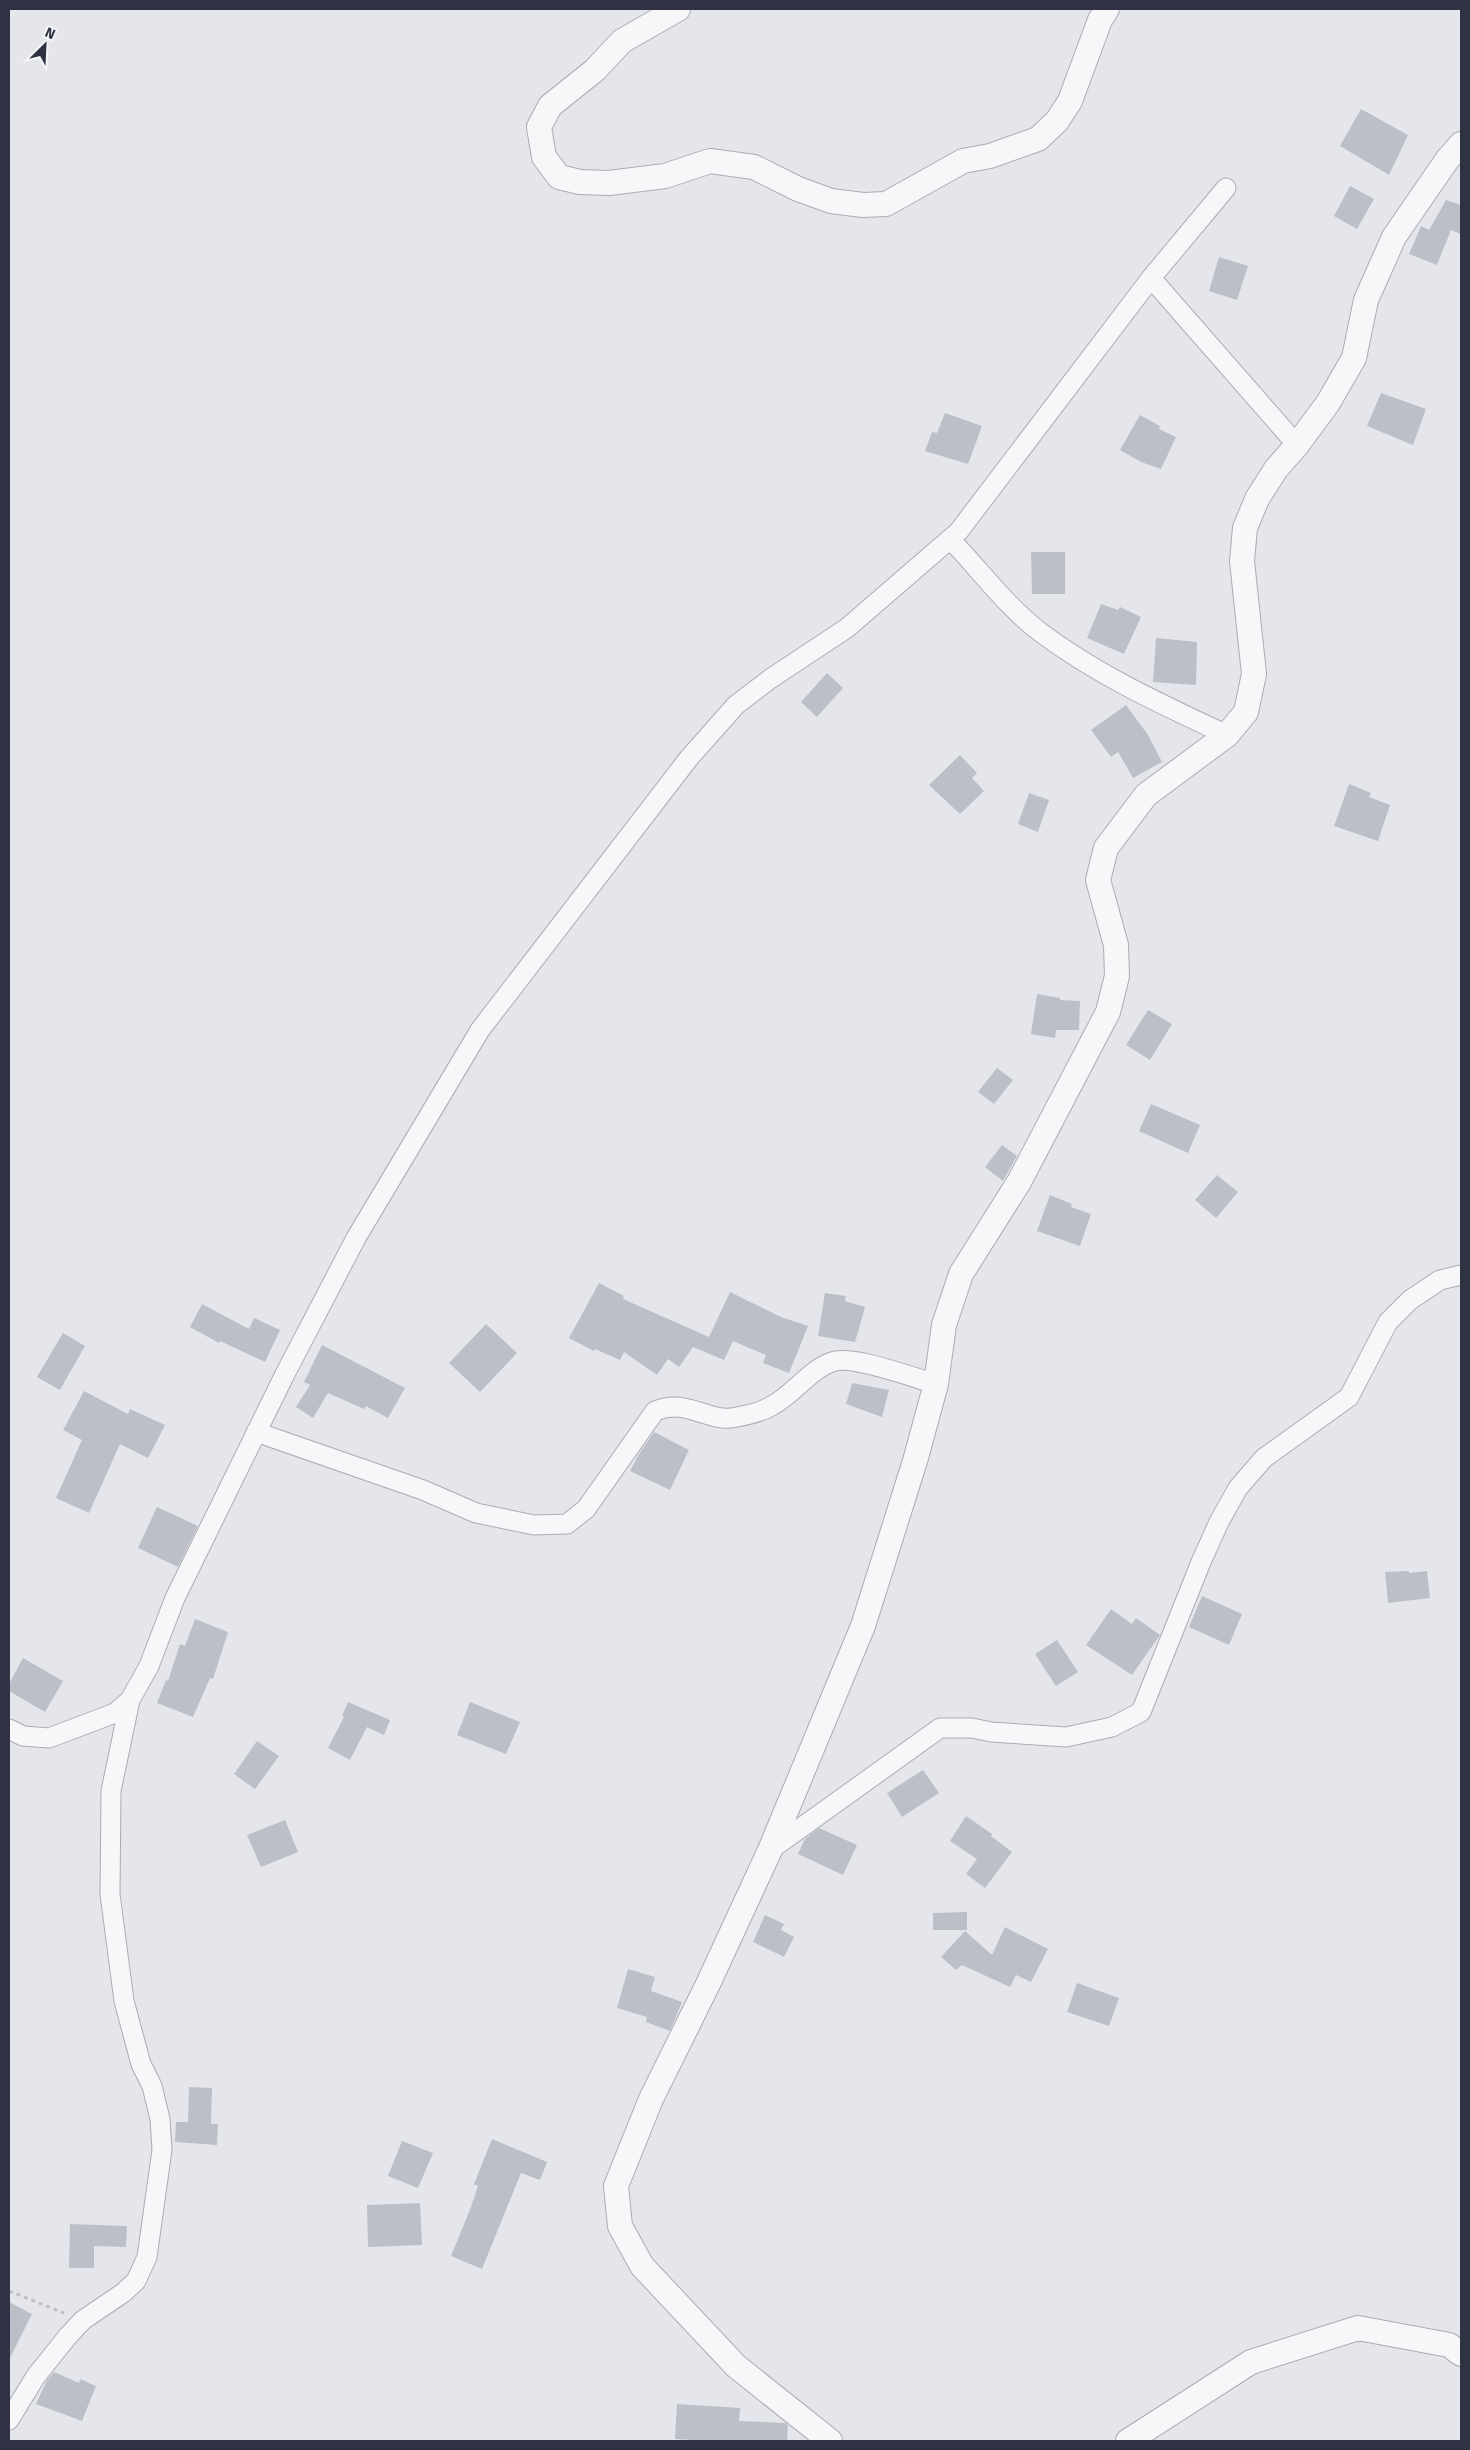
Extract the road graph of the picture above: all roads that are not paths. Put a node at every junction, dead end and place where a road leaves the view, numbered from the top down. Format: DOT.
graph roads {
  1 [pos="678,9"];
  2 [pos="1107,9"];
  3 [pos="1461,144"];
  4 [pos="1226,188"];
  5 [pos="1151,278"];
  6 [pos="1297,445"];
  7 [pos="950,539"];
  8 [pos="1227,735"];
  9 [pos="1461,1275"];
  10 [pos="936,1384"];
  11 [pos="256,1432"];
  12 [pos="130,1700"];
  13 [pos="9,1729"];
  14 [pos="770,1850"];
  15 [pos="1461,2354"];
  16 [pos="9,2420"];
  17 [pos="830,2441"];
  18 [pos="1128,2441"];
  1 -- 2 [label="street"];
  3 -- 6 [label="street"];
  4 -- 5 [label="street"];
  5 -- 6 [label="street"];
  5 -- 7 [label="street"];
  6 -- 8 [label="street"];
  7 -- 8 [label="street"];
  7 -- 11 [label="street"];
  8 -- 10 [label="street"];
  9 -- 14 [label="street"];
  10 -- 11 [label="street"];
  10 -- 14 [label="street"];
  11 -- 12 [label="street"];
  12 -- 13 [label="street"];
  12 -- 16 [label="street"];
  14 -- 17 [label="street"];
  15 -- 18 [label="street"];
}
